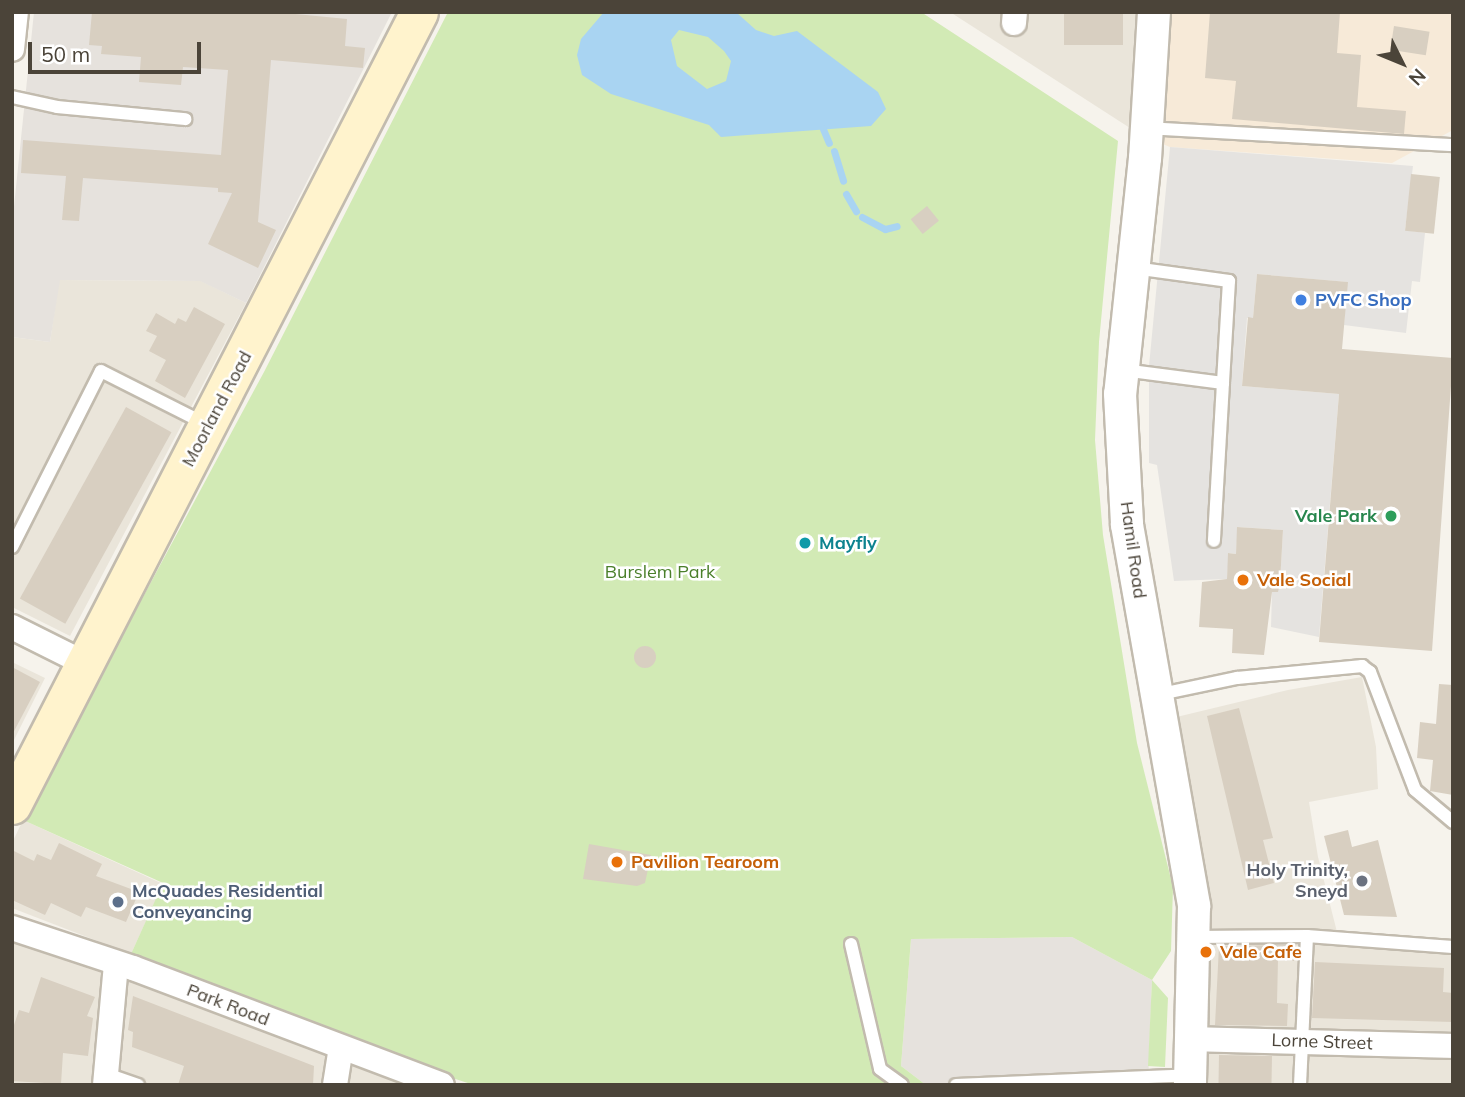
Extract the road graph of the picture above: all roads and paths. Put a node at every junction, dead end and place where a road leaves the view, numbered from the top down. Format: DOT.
graph roads {
  1 [pos="16,12"];
  2 [pos="419,12"];
  3 [pos="1154,12"];
  4 [pos="12,49"];
  5 [pos="12,97"];
  6 [pos="185,119"];
  7 [pos="1147,128"];
  8 [pos="1453,145"];
  9 [pos="1133,268"];
  10 [pos="1122,370"];
  11 [pos="1223,383"];
  12 [pos="208,425"];
  13 [pos="1214,541"];
  14 [pos="12,547"];
  15 [pos="12,627"];
  16 [pos="84,663"];
  17 [pos="1155,695"];
  18 [pos="12,805"];
  19 [pos="1453,822"];
  20 [pos="12,928"];
  21 [pos="1307,936"];
  22 [pos="1195,937"];
  23 [pos="851,944"];
  24 [pos="1453,947"];
  25 [pos="116,964"];
  26 [pos="1191,1039"];
  27 [pos="1302,1041"];
  28 [pos="1453,1046"];
  29 [pos="341,1049"];
  30 [pos="106,1080"];
  31 [pos="1190,1080"];
  32 [pos="1070,1081"];
  33 [pos="138,1085"];
  34 [pos="335,1085"];
  35 [pos="443,1085"];
  36 [pos="902,1085"];
  37 [pos="956,1085"];
  38 [pos="1300,1085"];
  1 -- 4 [label="street"];
  2 -- 12 [label="main road, Moorland Road"];
  3 -- 7 [label="street, Hamil Road"];
  5 -- 6 [label="lane"];
  7 -- 8 [label="lane"];
  7 -- 9 [label="street, Hamil Road"];
  9 -- 10 [label="street, Hamil Road"];
  9 -- 11 [label="lane"];
  10 -- 11 [label="lane"];
  10 -- 17 [label="street, Hamil Road"];
  11 -- 13 [label="lane"];
  12 -- 14 [label="lane"];
  12 -- 16 [label="main road, Moorland Road"];
  15 -- 16 [label="street"];
  16 -- 18 [label="main road, Moorland Road"];
  17 -- 19 [label="lane"];
  17 -- 22 [label="street, Hamil Road"];
  20 -- 25 [label="street, Park Road"];
  21 -- 22 [label="lane"];
  21 -- 24 [label="lane"];
  21 -- 27 [label="lane"];
  22 -- 26 [label="street, Hamil Road"];
  23 -- 36 [label="lane"];
  25 -- 29 [label="street, Park Road"];
  25 -- 30 [label="street"];
  26 -- 27 [label="street, Lorne Street"];
  26 -- 31 [label="street, Hamil Road"];
  27 -- 28 [label="street, Lorne Street"];
  27 -- 38 [label="lane"];
  29 -- 34 [label="street"];
  29 -- 35 [label="street, Park Road"];
  30 -- 33 [label="lane"];
  31 -- 32 [label="lane"];
  32 -- 37 [label="lane"];
}
